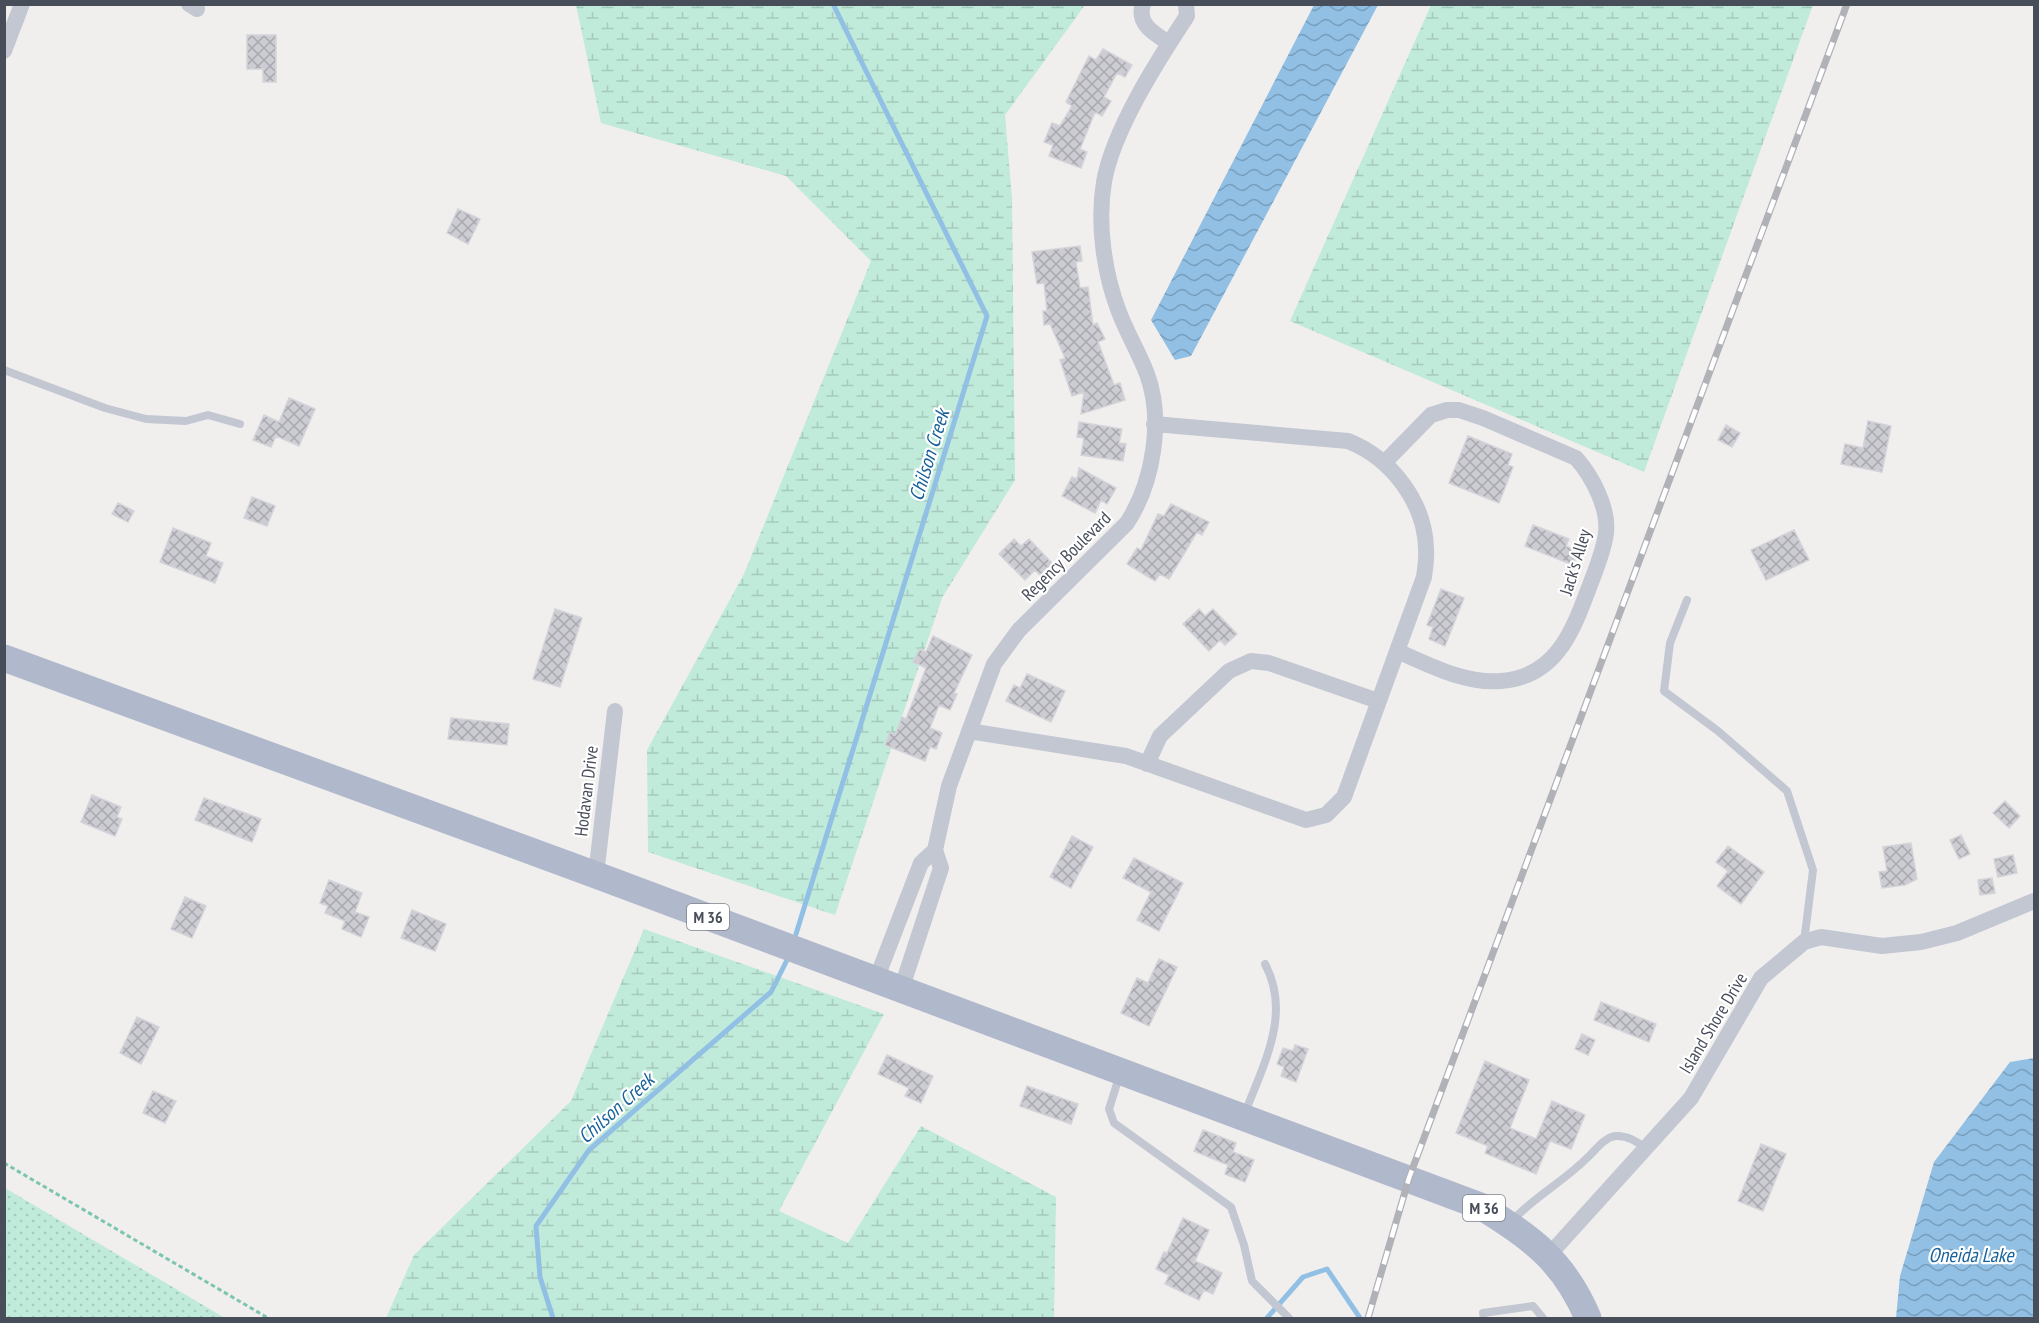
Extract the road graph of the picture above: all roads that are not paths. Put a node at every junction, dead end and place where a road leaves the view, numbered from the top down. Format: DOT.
graph roads {
  1 [pos="22,4"];
  2 [pos="1143,4"];
  3 [pos="1186,4"];
  4 [pos="1169,44"];
  5 [pos="4,51"];
  6 [pos="4,370"];
  7 [pos="240,424"];
  8 [pos="1155,424"];
  9 [pos="1384,463"];
  10 [pos="1687,600"];
  11 [pos="1396,651"];
  12 [pos="4,658"];
  13 [pos="1378,701"];
  14 [pos="615,711"];
  15 [pos="969,731"];
  16 [pos="1147,764"];
  17 [pos="935,850"];
  18 [pos="596,875"];
  19 [pos="2034,901"];
  20 [pos="1804,942"];
  21 [pos="1265,964"];
  22 [pos="888,985"];
  23 [pos="1121,1071"];
  24 [pos="1244,1116"];
  25 [pos="1646,1148"];
  26 [pos="1510,1224"];
  27 [pos="1549,1255"];
  28 [pos="1289,1317"];
  29 [pos="1484,1318"];
  30 [pos="1543,1318"];
  31 [pos="1588,1318"];
  1 -- 5 [label="street"];
  2 -- 4 [label="street"];
  3 -- 4 [label="street, Regency Boulevard"];
  4 -- 8 [label="street, Regency Boulevard"];
  6 -- 7 [label="lane"];
  8 -- 9 [label="street"];
  8 -- 15 [label="street, Regency Boulevard"];
  9 -- 11 [label="street"];
  9 -- 11 [label="street, Jack's Alley"];
  10 -- 20 [label="lane"];
  11 -- 13 [label="street"];
  12 -- 18 [label="main road, M 36"];
  13 -- 16 [label="street"];
  13 -- 16 [label="street"];
  14 -- 18 [label="street, Hodavan Drive"];
  15 -- 16 [label="street"];
  15 -- 17 [label="street, Regency Boulevard"];
  17 -- 22 [label="street, Regency Boulevard"];
  17 -- 22 [label="street, Regency Boulevard"];
  18 -- 22 [label="main road, M 36"];
  19 -- 20 [label="street"];
  20 -- 25 [label="street, Island Shore Drive"];
  21 -- 24 [label="lane"];
  22 -- 23 [label="main road, M 36"];
  23 -- 24 [label="main road, M 36"];
  23 -- 28 [label="lane"];
  24 -- 26 [label="main road, M 36"];
  25 -- 26 [label="lane"];
  25 -- 27 [label="street, Island Shore Drive"];
  26 -- 27 [label="main road, M 36"];
  27 -- 31 [label="main road, M 36"];
  29 -- 30 [label="lane"];
}
